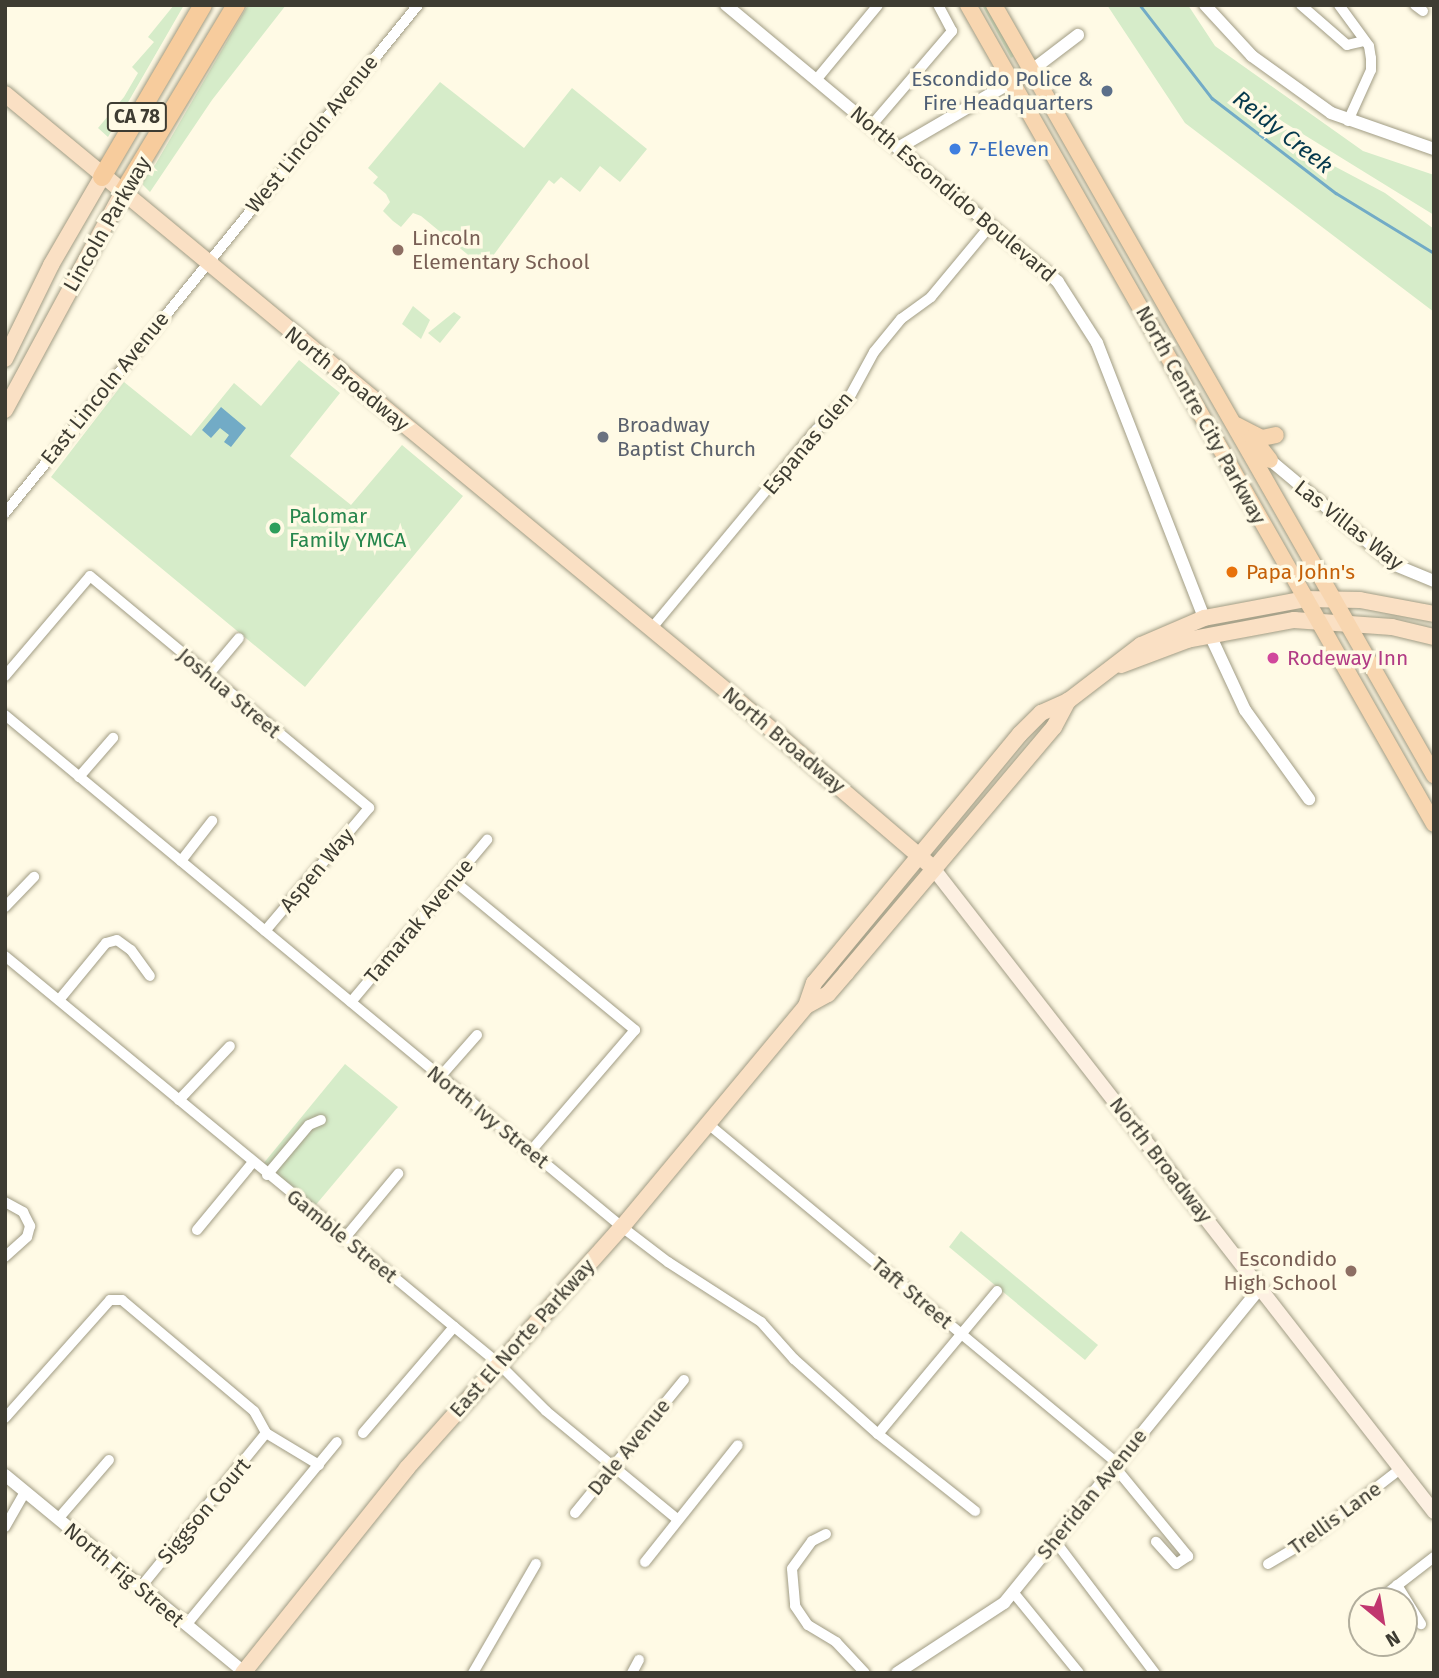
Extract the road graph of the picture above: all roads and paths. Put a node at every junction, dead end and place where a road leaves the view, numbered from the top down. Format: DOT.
graph roads {
  1 [pos="203,5"];
  2 [pos="236,5"];
  3 [pos="418,5"];
  4 [pos="726,5"];
  5 [pos="878,5"];
  6 [pos="938,5"];
  7 [pos="968,5"];
  8 [pos="994,5"];
  9 [pos="1205,5"];
  10 [pos="1301,5"];
  11 [pos="1339,5"];
  12 [pos="1078,35"];
  13 [pos="1365,41"];
  14 [pos="1032,70"];
  15 [pos="816,80"];
  16 [pos="1012,82"];
  17 [pos="5,94"];
  18 [pos="1348,121"];
  19 [pos="871,126"];
  20 [pos="898,148"];
  21 [pos="1434,149"];
  22 [pos="102,177"];
  23 [pos="122,194"];
  24 [pos="990,226"];
  25 [pos="206,264"];
  26 [pos="5,359"];
  27 [pos="5,410"];
  28 [pos="1235,424"];
  29 [pos="1250,433"];
  30 [pos="1276,435"];
  31 [pos="1270,460"];
  32 [pos="6,510"];
  33 [pos="1434,581"];
  34 [pos="1306,599"];
  35 [pos="1334,599"];
  36 [pos="1434,614"];
  37 [pos="1204,618"];
  38 [pos="1318,620"];
  39 [pos="1347,622"];
  40 [pos="651,629"];
  41 [pos="1210,635"];
  42 [pos="1434,637"];
  43 [pos="239,638"];
  44 [pos="1118,666"];
  45 [pos="208,675"];
  46 [pos="5,676"];
  47 [pos="1068,701"];
  48 [pos="5,715"];
  49 [pos="113,738"];
  50 [pos="1434,775"];
  51 [pos="79,778"];
  52 [pos="1309,799"];
  53 [pos="369,808"];
  54 [pos="212,821"];
  55 [pos="1434,824"];
  56 [pos="487,840"];
  57 [pos="919,855"];
  58 [pos="181,861"];
  59 [pos="933,869"];
  60 [pos="34,877"];
  61 [pos="453,880"];
  62 [pos="5,907"];
  63 [pos="265,931"];
  64 [pos="5,956"];
  65 [pos="149,976"];
  66 [pos="59,1000"];
  67 [pos="351,1002"];
  68 [pos="806,1006"];
  69 [pos="477,1035"];
  70 [pos="230,1046"];
  71 [pos="440,1077"];
  72 [pos="179,1100"];
  73 [pos="321,1119"];
  74 [pos="707,1123"];
  75 [pos="531,1151"];
  76 [pos="253,1162"];
  77 [pos="398,1174"];
  78 [pos="267,1175"];
  79 [pos="5,1202"];
  80 [pos="622,1227"];
  81 [pos="197,1230"];
  82 [pos="344,1239"];
  83 [pos="5,1257"];
  84 [pos="1261,1287"];
  85 [pos="997,1290"];
  86 [pos="453,1327"];
  87 [pos="962,1334"];
  88 [pos="498,1363"];
  89 [pos="684,1380"];
  90 [pos="5,1418"];
  91 [pos="266,1433"];
  92 [pos="363,1433"];
  93 [pos="878,1434"];
  94 [pos="337,1443"];
  95 [pos="738,1445"];
  96 [pos="109,1460"];
  97 [pos="318,1465"];
  98 [pos="1115,1465"];
  99 [pos="612,1468"];
  100 [pos="1400,1469"];
  101 [pos="5,1475"];
  102 [pos="25,1492"];
  103 [pos="975,1511"];
  104 [pos="1434,1512"];
  105 [pos="575,1513"];
  106 [pos="58,1519"];
  107 [pos="677,1520"];
  108 [pos="5,1527"];
  109 [pos="826,1534"];
  110 [pos="1055,1541"];
  111 [pos="1156,1542"];
  112 [pos="1434,1556"];
  113 [pos="645,1562"];
  114 [pos="536,1564"];
  115 [pos="1268,1564"];
  116 [pos="1397,1585"];
  117 [pos="1394,1587"];
  118 [pos="140,1588"];
  119 [pos="1013,1592"];
  120 [pos="1421,1624"];
  121 [pos="186,1625"];
  122 [pos="639,1660"];
  123 [pos="244,1673"];
  124 [pos="473,1673"];
  125 [pos="632,1673"];
  126 [pos="865,1673"];
  127 [pos="897,1673"];
  128 [pos="1079,1673"];
  129 [pos="1155,1673"];
  1 -- 22 [label="highway, Lincoln Parkway / CA 78"];
  2 -- 23 [label="highway, Lincoln Parkway / CA 78"];
  3 -- 25 [label="street, West Lincoln Avenue"];
  4 -- 15 [label="street, North Escondido Boulevard"];
  5 -- 15 [label="street"];
  6 -- 19 [label="street"];
  7 -- 16 [label="highway, North Centre City Parkway"];
  8 -- 14 [label="highway, North Centre City Parkway"];
  9 -- 18 [label="street"];
  10 -- 13 [label="street"];
  11 -- 13 [label="street"];
  12 -- 14 [label="street"];
  13 -- 18 [label="street"];
  14 -- 16 [label="street"];
  14 -- 28 [label="highway, North Centre City Parkway"];
  15 -- 19 [label="street, North Escondido Boulevard"];
  16 -- 20 [label="street"];
  16 -- 34 [label="highway, North Centre City Parkway"];
  17 -- 22 [label="main road, North Broadway"];
  18 -- 21 [label="street"];
  19 -- 20 [label="street, North Escondido Boulevard"];
  20 -- 24 [label="street, North Escondido Boulevard"];
  22 -- 23 [label="main road, North Broadway"];
  22 -- 26 [label="main road, Lincoln Parkway"];
  23 -- 25 [label="main road, North Broadway"];
  23 -- 27 [label="main road, Lincoln Parkway"];
  24 -- 37 [label="street, North Escondido Boulevard"];
  24 -- 40 [label="street, Espanas Glen"];
  25 -- 32 [label="street, East Lincoln Avenue"];
  25 -- 40 [label="main road, North Broadway"];
  28 -- 29 [label="highway"];
  28 -- 35 [label="highway, North Centre City Parkway"];
  29 -- 30 [label="highway"];
  29 -- 31 [label="highway"];
  31 -- 33 [label="street, Las Villas Way"];
  34 -- 35 [label="main road"];
  34 -- 37 [label="main road"];
  34 -- 38 [label="highway, North Centre City Parkway"];
  35 -- 36 [label="main road"];
  35 -- 39 [label="highway, North Centre City Parkway"];
  37 -- 44 [label="main road"];
  38 -- 39 [label="main road"];
  38 -- 41 [label="main road"];
  38 -- 55 [label="highway, North Centre City Parkway"];
  39 -- 42 [label="main road"];
  39 -- 50 [label="highway, North Centre City Parkway"];
  40 -- 57 [label="main road, North Broadway"];
  41 -- 44 [label="main road"];
  41 -- 52 [label="street"];
  43 -- 45 [label="street"];
  44 -- 47 [label="main road, East El Norte Parkway"];
  45 -- 46 [label="street, Joshua Street"];
  45 -- 53 [label="street, Joshua Street"];
  47 -- 57 [label="main road, East El Norte Parkway"];
  47 -- 59 [label="main road, East El Norte Parkway"];
  48 -- 51 [label="street, North Ivy Street"];
  49 -- 51 [label="street"];
  51 -- 58 [label="street, North Ivy Street"];
  53 -- 63 [label="street, Aspen Way"];
  54 -- 58 [label="street"];
  56 -- 61 [label="street, Tamarak Avenue"];
  57 -- 59 [label="main road, North Broadway"];
  57 -- 68 [label="main road, East El Norte Parkway"];
  58 -- 63 [label="street, North Ivy Street"];
  59 -- 68 [label="main road, East El Norte Parkway"];
  59 -- 84 [label="main road, North Broadway"];
  60 -- 62 [label="street"];
  61 -- 67 [label="street, Tamarak Avenue"];
  61 -- 75 [label="street"];
  63 -- 67 [label="street, North Ivy Street"];
  64 -- 66 [label="street, Gamble Street"];
  65 -- 66 [label="street"];
  66 -- 72 [label="street, Gamble Street"];
  67 -- 71 [label="street, North Ivy Street"];
  68 -- 74 [label="main road, East El Norte Parkway"];
  69 -- 71 [label="street"];
  70 -- 72 [label="street"];
  71 -- 75 [label="street, North Ivy Street"];
  72 -- 76 [label="street, Gamble Street"];
  73 -- 78 [label="street"];
  74 -- 80 [label="main road, East El Norte Parkway"];
  74 -- 87 [label="street, Taft Street"];
  75 -- 80 [label="street, North Ivy Street"];
  76 -- 78 [label="street, Gamble Street"];
  76 -- 81 [label="street"];
  77 -- 82 [label="street"];
  78 -- 82 [label="street, Gamble Street"];
  79 -- 83 [label="street"];
  80 -- 88 [label="main road, East El Norte Parkway"];
  80 -- 93 [label="street, North Ivy Street"];
  82 -- 86 [label="street, Gamble Street"];
  84 -- 98 [label="street, Sheridan Avenue"];
  84 -- 100 [label="main road, North Broadway"];
  85 -- 87 [label="street"];
  86 -- 88 [label="street, Gamble Street"];
  86 -- 92 [label="street"];
  87 -- 93 [label="street"];
  87 -- 98 [label="street, Taft Street"];
  88 -- 99 [label="street, Gamble Street"];
  88 -- 123 [label="main road, East El Norte Parkway"];
  89 -- 99 [label="street, Dale Avenue"];
  90 -- 91 [label="street"];
  91 -- 97 [label="street"];
  91 -- 118 [label="street, Siggson Court"];
  93 -- 103 [label="street, North Ivy Street"];
  94 -- 97 [label="street"];
  95 -- 107 [label="street"];
  96 -- 106 [label="street"];
  97 -- 121 [label="street"];
  98 -- 110 [label="street, Sheridan Avenue"];
  98 -- 111 [label="street, Taft Street"];
  99 -- 105 [label="street, Dale Avenue"];
  99 -- 107 [label="street, Gamble Street"];
  100 -- 104 [label="main road, North Broadway"];
  100 -- 115 [label="street, Trellis Lane"];
  101 -- 102 [label="street, North Fig Street"];
  102 -- 106 [label="street, North Fig Street"];
  102 -- 108 [label="street"];
  106 -- 118 [label="street, North Fig Street"];
  107 -- 113 [label="street"];
  109 -- 126 [label="street"];
  110 -- 119 [label="street, Sheridan Avenue"];
  110 -- 129 [label="street"];
  112 -- 116 [label="street"];
  114 -- 124 [label="street"];
  116 -- 117 [label="street"];
  116 -- 120 [label="street"];
  118 -- 121 [label="street, North Fig Street"];
  119 -- 127 [label="street, Sheridan Avenue"];
  119 -- 128 [label="street"];
  121 -- 123 [label="street, North Fig Street"];
  122 -- 125 [label="street"];
}
